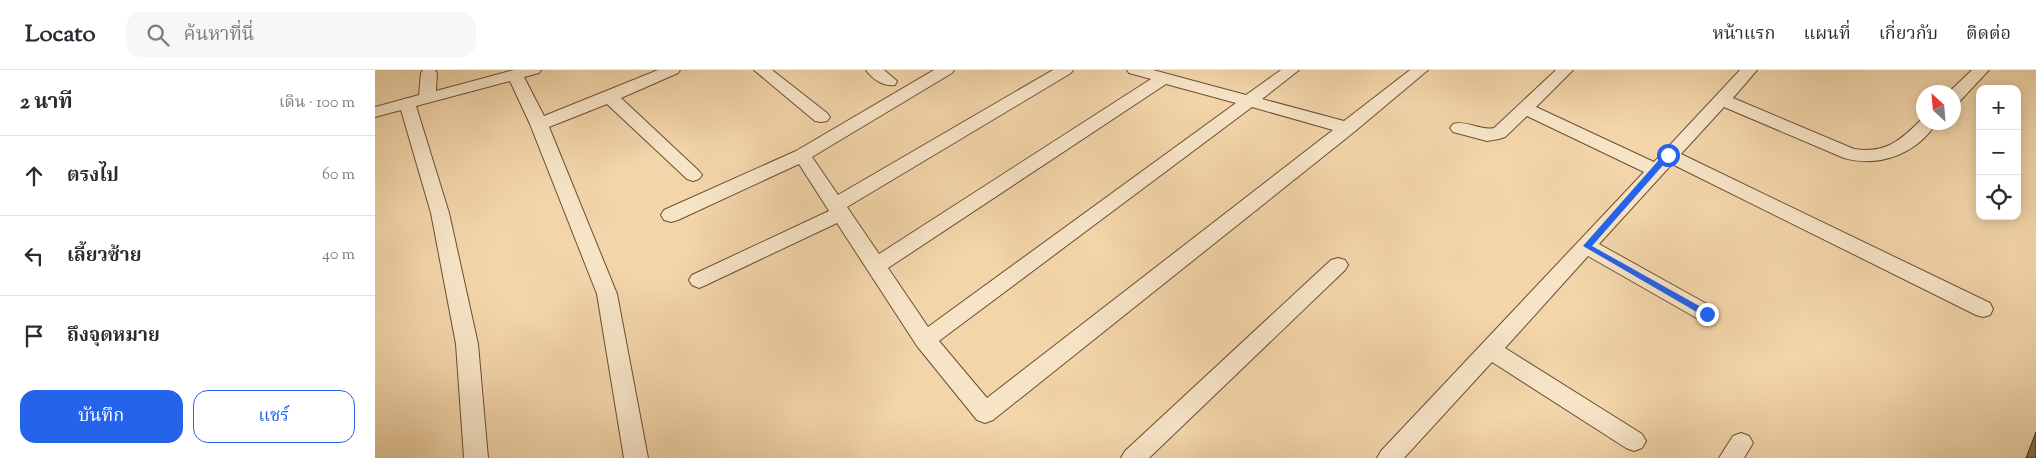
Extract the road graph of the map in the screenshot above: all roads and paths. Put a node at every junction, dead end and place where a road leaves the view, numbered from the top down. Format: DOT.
graph roads {
  1 [pos="672,70"];
  2 [pos="762,70"];
  3 [pos="874,70"];
  4 [pos="946,70"];
  5 [pos="1065,70"];
  6 [pos="1291,70"];
  7 [pos="1420,70"];
  8 [pos="1565,70"];
  9 [pos="1749,70"];
  10 [pos="1981,70"];
  11 [pos="524,72"];
  12 [pos="429,73"];
  13 [pos="1151,73"];
  14 [pos="492,76"];
  15 [pos="889,81"];
  16 [pos="1961,90"];
  17 [pos="427,98"];
  18 [pos="610,98"];
  19 [pos="1721,99"];
  20 [pos="1249,101"];
  21 [pos="407,103"];
  22 [pos="1525,109"];
  23 [pos="375,112"];
  24 [pos="821,118"];
  25 [pos="539,124"];
  26 [pos="1347,128"];
  27 [pos="1459,128"];
  28 [pos="1921,130"];
  29 [pos="802,155"];
  30 [pos="1661,162"];
  31 [pos="693,175"];
  32 [pos="838,209"];
  33 [pos="671,215"];
  34 [pos="1587,246"];
  35 [pos="1338,265"];
  36 [pos="876,266"];
  37 [pos="699,280"];
  38 [pos="1983,309"];
  39 [pos="1707,314"];
  40 [pos="925,340"];
  41 [pos="1491,350"];
  42 [pos="1634,441"];
  43 [pos="476,458"];
  44 [pos="636,458"];
  45 [pos="1133,458"];
  46 [pos="1389,458"];
  1 -- 18 [label="street"];
  2 -- 24 [label="street"];
  3 -- 15 [label="street"];
  4 -- 29 [label="street"];
  5 -- 32 [label="street"];
  6 -- 20 [label="street"];
  7 -- 26 [label="street"];
  8 -- 22 [label="street"];
  9 -- 19 [label="street"];
  10 -- 16 [label="street"];
  11 -- 14 [label="street"];
  11 -- 25 [label="street"];
  12 -- 17 [label="street"];
  13 -- 20 [label="street"];
  13 -- 36 [label="street"];
  14 -- 17 [label="street"];
  17 -- 21 [label="street"];
  18 -- 25 [label="street"];
  18 -- 31 [label="street"];
  19 -- 28 [label="street"];
  19 -- 30 [label="street"];
  20 -- 26 [label="street"];
  20 -- 40 [label="street"];
  21 -- 23 [label="street"];
  21 -- 43 [label="street"];
  22 -- 27 [label="street"];
  22 -- 30 [label="street"];
  25 -- 44 [label="street"];
  26 -- 40 [label="street"];
  29 -- 32 [label="street"];
  29 -- 33 [label="street"];
  30 -- 34 [label="street"];
  30 -- 38 [label="street"];
  32 -- 36 [label="street"];
  32 -- 37 [label="street"];
  34 -- 39 [label="street"];
  34 -- 41 [label="street"];
  35 -- 45 [label="street"];
  36 -- 40 [label="street"];
  41 -- 42 [label="street"];
  41 -- 46 [label="street"];
}
